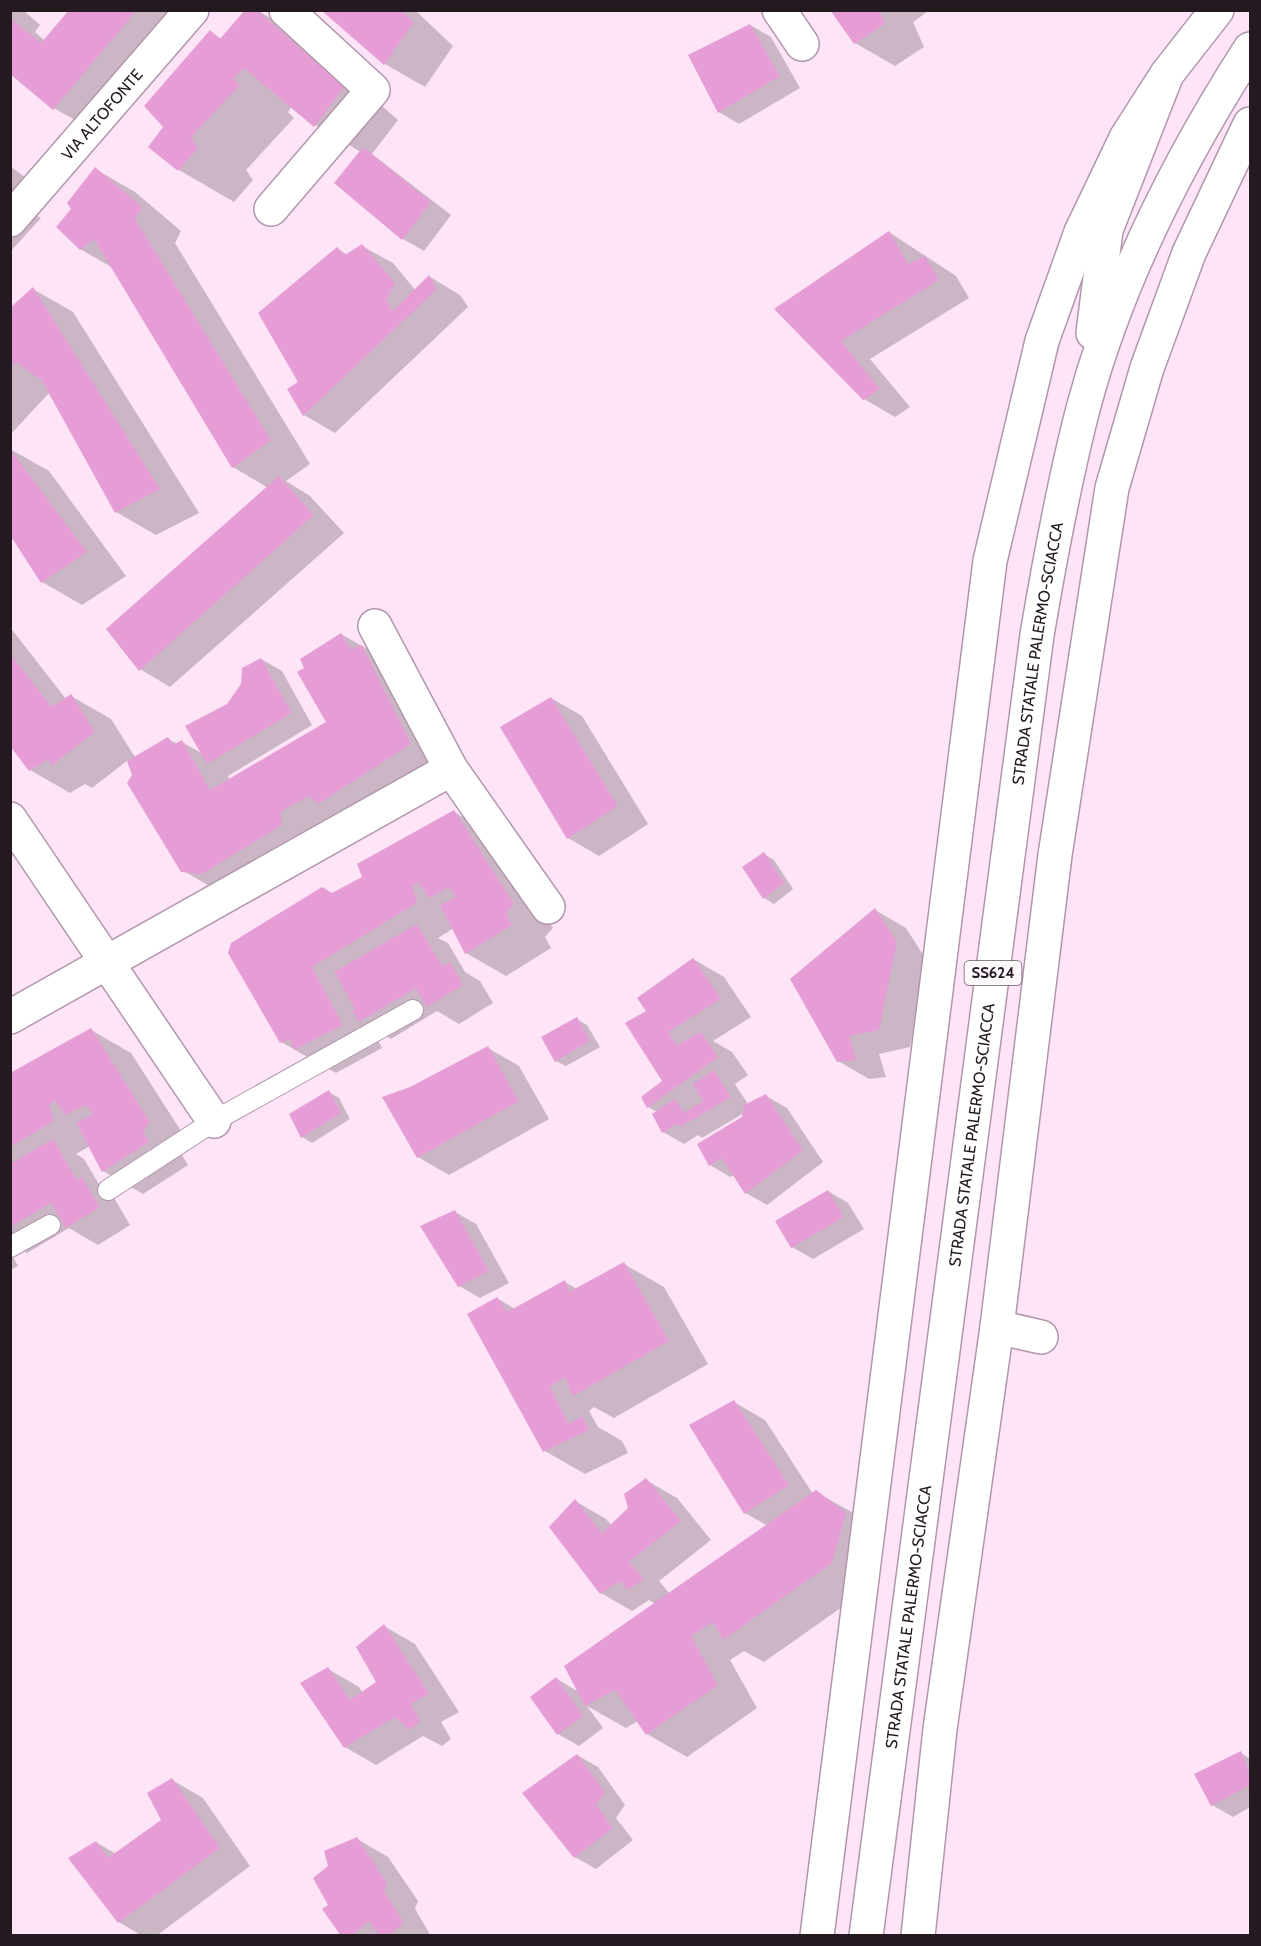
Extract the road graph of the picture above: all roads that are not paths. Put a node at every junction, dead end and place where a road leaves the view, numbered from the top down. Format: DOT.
graph roads {
  1 [pos="192,10"];
  2 [pos="285,10"];
  3 [pos="779,10"];
  4 [pos="1217,10"];
  5 [pos="802,44"];
  6 [pos="1250,49"];
  7 [pos="1167,75"];
  8 [pos="1251,124"];
  9 [pos="271,209"];
  10 [pos="10,220"];
  11 [pos="1084,403"];
  12 [pos="375,626"];
  13 [pos="451,769"];
  14 [pos="10,819"];
  15 [pos="548,907"];
  16 [pos="106,961"];
  17 [pos="413,1010"];
  18 [pos="10,1017"];
  19 [pos="214,1121"];
  20 [pos="108,1190"];
  21 [pos="50,1225"];
  22 [pos="10,1247"];
  23 [pos="997,1327"];
  24 [pos="1041,1337"];
  25 [pos="817,1935"];
  26 [pos="866,1935"];
  27 [pos="918,1935"];
  1 -- 10 [label="main road, VIA ALTOFONTE"];
  2 -- 9 [label="main road"];
  3 -- 5 [label="main road"];
  4 -- 7 [label="main road"];
  6 -- 11 [label="main road, STRADA STATALE PALERMO-SCIACCA / SS624"];
  7 -- 11 [label="main road"];
  7 -- 25 [label="main road"];
  8 -- 23 [label="main road"];
  11 -- 26 [label="main road, STRADA STATALE PALERMO-SCIACCA / SS624"];
  12 -- 13 [label="main road"];
  13 -- 15 [label="main road"];
  13 -- 16 [label="main road"];
  14 -- 16 [label="main road"];
  16 -- 18 [label="main road"];
  16 -- 19 [label="main road"];
  17 -- 19 [label="lane"];
  19 -- 20 [label="lane"];
  21 -- 22 [label="lane"];
  23 -- 24 [label="main road"];
  23 -- 27 [label="main road"];
}
